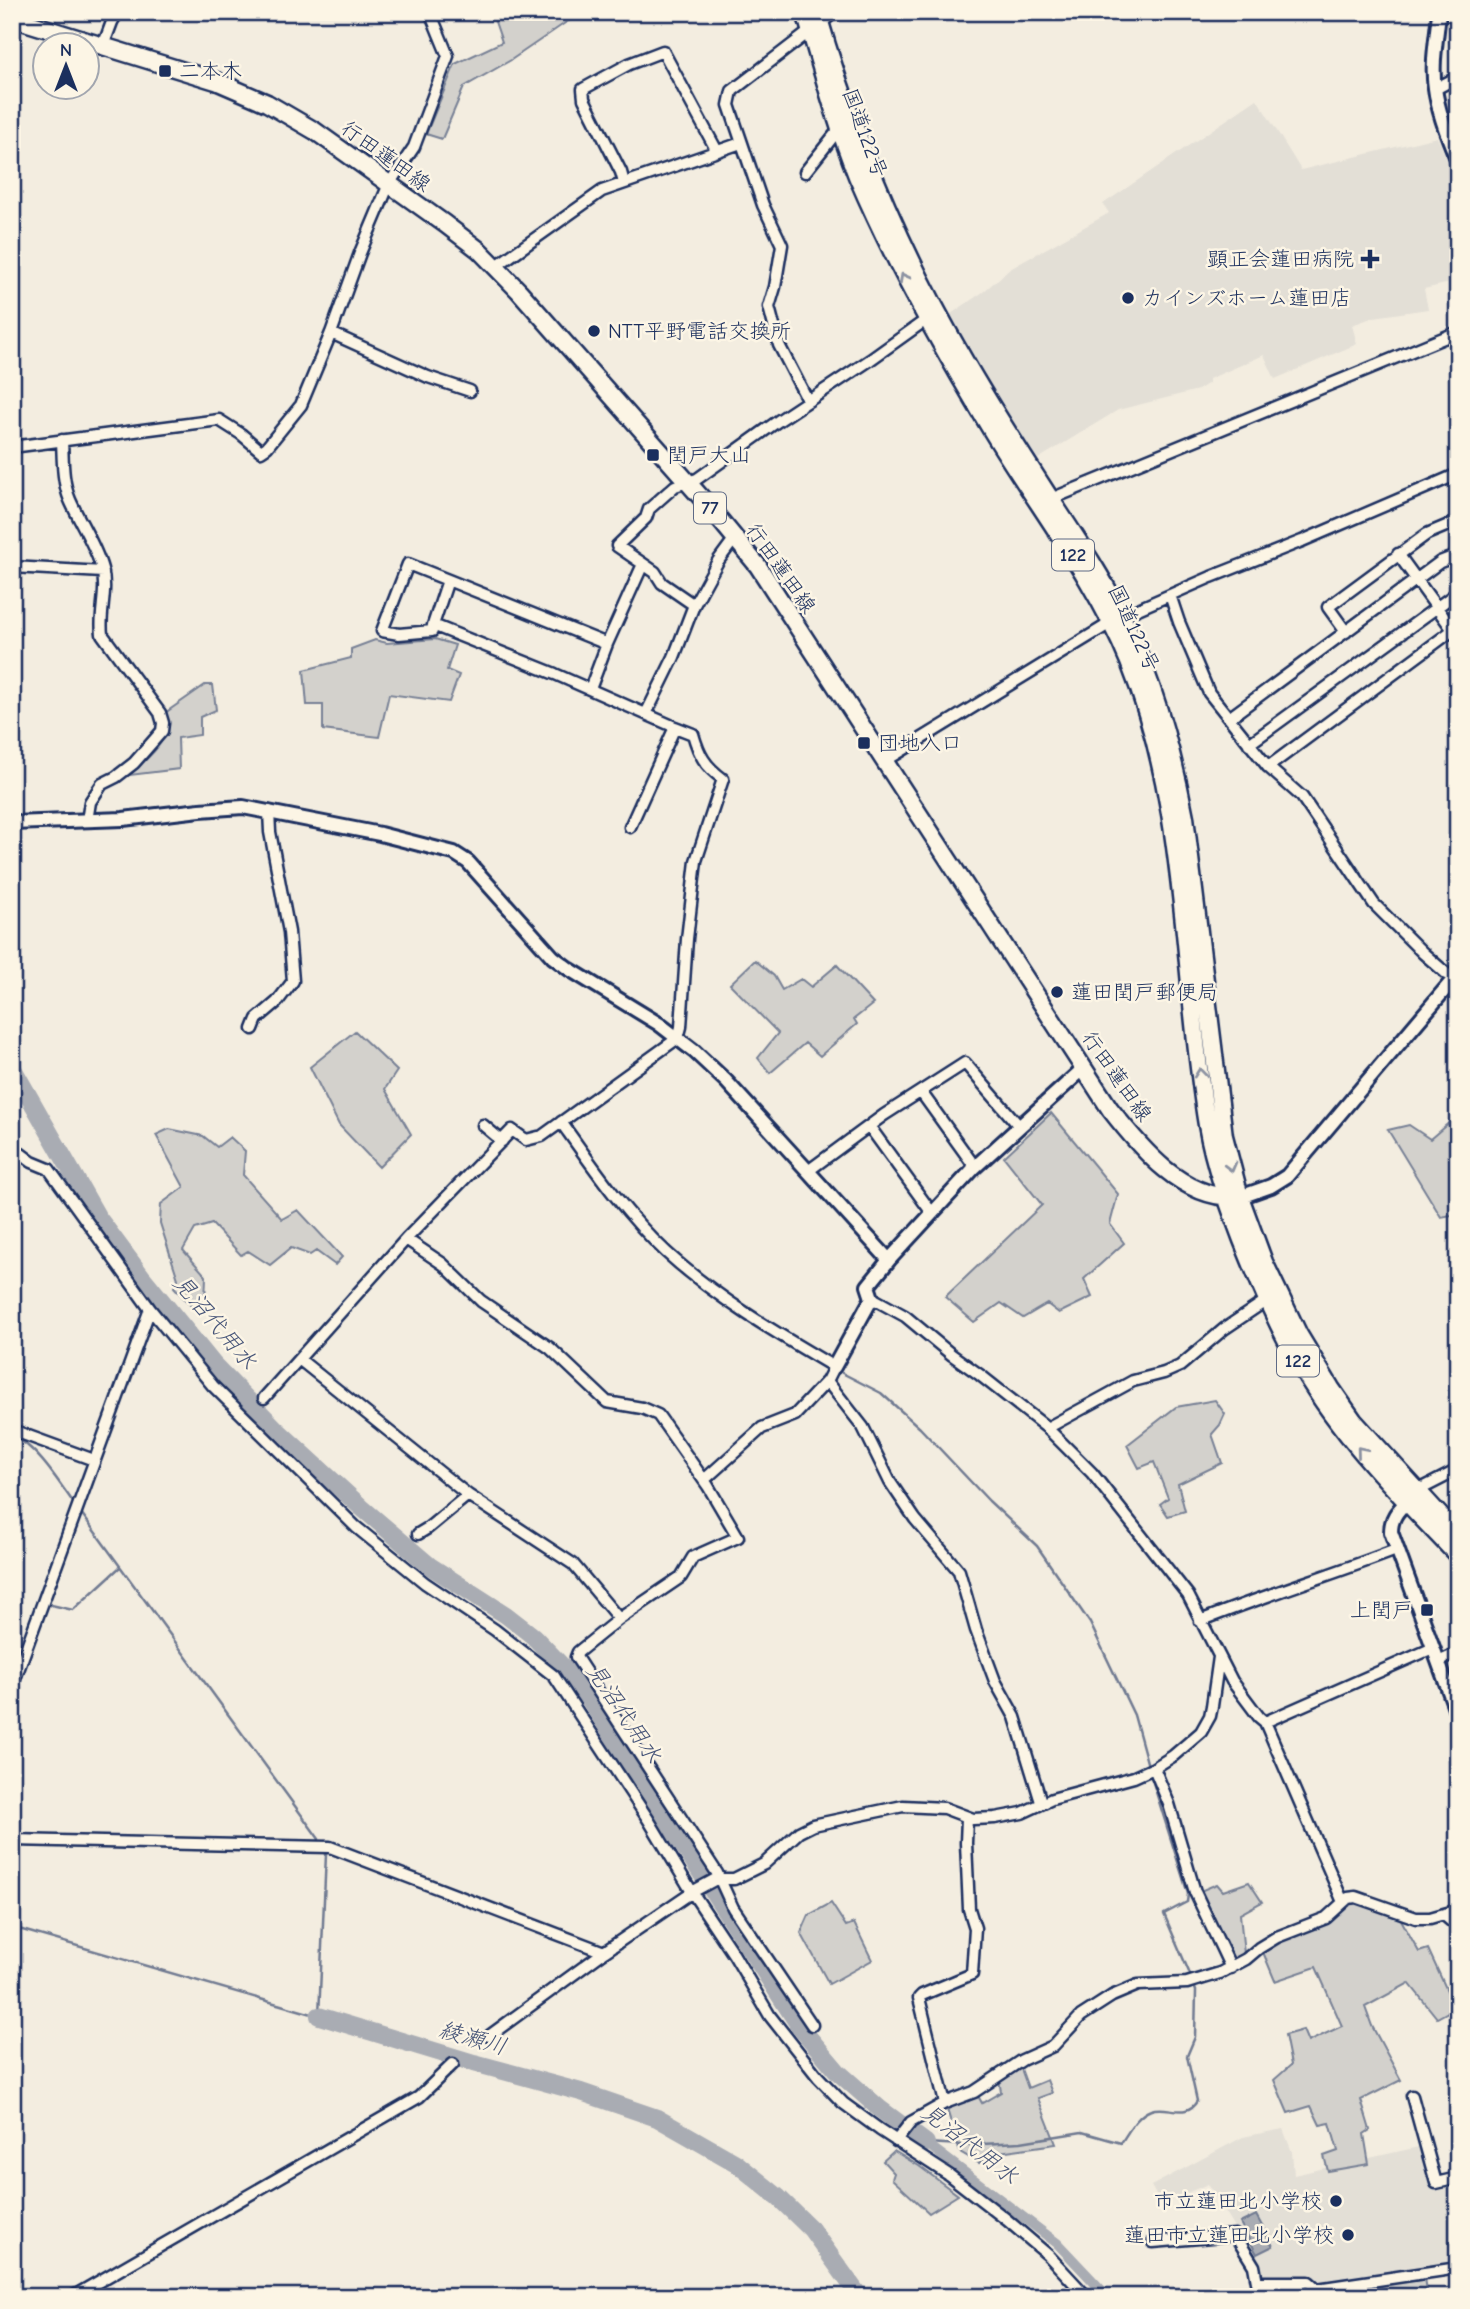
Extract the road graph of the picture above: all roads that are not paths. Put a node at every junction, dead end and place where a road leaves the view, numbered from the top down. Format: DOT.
graph roads {
  1 [pos="118,12"];
  2 [pos="430,12"];
  3 [pos="805,12"];
  4 [pos="835,12"];
  5 [pos="1439,12"];
  6 [pos="12,18"];
  7 [pos="816,23"];
  8 [pos="103,46"];
  9 [pos="1458,77"];
  10 [pos="1435,89"];
  11 [pos="840,128"];
  12 [pos="741,143"];
  13 [pos="717,151"];
  14 [pos="1458,161"];
  15 [pos="805,172"];
  16 [pos="624,183"];
  17 [pos="389,184"];
  18 [pos="495,267"];
  19 [pos="932,316"];
  20 [pos="1458,332"];
  21 [pos="331,333"];
  22 [pos="470,391"];
  23 [pos="808,401"];
  24 [pos="62,440"];
  25 [pos="12,447"];
  26 [pos="1458,474"];
  27 [pos="686,481"];
  28 [pos="1051,499"];
  29 [pos="1458,521"];
  30 [pos="735,538"];
  31 [pos="1398,554"];
  32 [pos="1458,555"];
  33 [pos="643,564"];
  34 [pos="12,567"];
  35 [pos="103,572"];
  36 [pos="1417,579"];
  37 [pos="448,580"];
  38 [pos="1458,592"];
  39 [pos="1170,595"];
  40 [pos="694,605"];
  41 [pos="1436,606"];
  42 [pos="1116,619"];
  43 [pos="433,625"];
  44 [pos="1346,632"];
  45 [pos="607,644"];
  46 [pos="590,689"];
  47 [pos="646,714"];
  48 [pos="1229,718"];
  49 [pos="674,727"];
  50 [pos="1249,744"];
  51 [pos="885,761"];
  52 [pos="1268,767"];
  53 [pos="269,811"];
  54 [pos="87,821"];
  55 [pos="12,823"];
  56 [pos="630,827"];
  57 [pos="1457,977"];
  58 [pos="253,1029"];
  59 [pos="678,1038"];
  60 [pos="1084,1068"];
  61 [pos="921,1092"];
  62 [pos="561,1122"];
  63 [pos="483,1125"];
  64 [pos="869,1126"];
  65 [pos="1019,1126"];
  66 [pos="502,1141"];
  67 [pos="12,1147"];
  68 [pos="975,1167"];
  69 [pos="808,1171"];
  70 [pos="1233,1198"];
  71 [pos="932,1213"];
  72 [pos="406,1239"];
  73 [pos="889,1260"];
  74 [pos="872,1298"];
  75 [pos="1267,1300"];
  76 [pos="150,1309"];
  77 [pos="299,1359"];
  78 [pos="834,1367"];
  79 [pos="827,1381"];
  80 [pos="264,1398"];
  81 [pos="1046,1428"];
  82 [pos="12,1430"];
  83 [pos="94,1460"];
  84 [pos="1458,1470"];
  85 [pos="704,1480"];
  86 [pos="468,1495"];
  87 [pos="1412,1497"];
  88 [pos="418,1534"];
  89 [pos="1458,1535"];
  90 [pos="1396,1550"];
  91 [pos="1458,1556"];
  92 [pos="619,1619"];
  93 [pos="1200,1621"];
  94 [pos="1433,1648"];
  95 [pos="1458,1653"];
  96 [pos="1219,1657"];
  97 [pos="1438,1662"];
  98 [pos="12,1686"];
  99 [pos="1458,1716"];
  100 [pos="1265,1721"];
  101 [pos="1154,1769"];
  102 [pos="1041,1802"];
  103 [pos="967,1818"];
  104 [pos="12,1840"];
  105 [pos="718,1878"];
  106 [pos="692,1892"];
  107 [pos="1343,1902"];
  108 [pos="1458,1910"];
  109 [pos="1444,1915"];
  110 [pos="1458,1927"];
  111 [pos="604,1952"];
  112 [pos="1231,1968"];
  113 [pos="812,2025"];
  114 [pos="489,2036"];
  115 [pos="453,2064"];
  116 [pos="1412,2096"];
  117 [pos="945,2103"];
  118 [pos="898,2138"];
  119 [pos="1458,2178"];
  120 [pos="1153,2242"];
  121 [pos="1458,2268"];
  122 [pos="72,2297"];
  123 [pos="1087,2297"];
  1 -- 8 [label="street"];
  2 -- 17 [label="street"];
  3 -- 7 [label="main road, 国道122号 / 122"];
  4 -- 7 [label="street"];
  5 -- 10 [label="street"];
  6 -- 8 [label="main road, 行田蓮田線 / 77"];
  7 -- 11 [label="main road, 国道122号 / 122"];
  7 -- 12 [label="street"];
  7 -- 19 [label="main road, 国道122号 / 122"];
  8 -- 17 [label="main road, 行田蓮田線 / 77"];
  9 -- 10 [label="street"];
  10 -- 14 [label="street"];
  11 -- 15 [label="street"];
  19 -- 11 [label="main road, 国道122号 / 122, one-way"];
  12 -- 13 [label="street"];
  12 -- 23 [label="street"];
  13 -- 16 [label="street"];
  13 -- 16 [label="street"];
  16 -- 18 [label="street"];
  17 -- 18 [label="main road, 行田蓮田線 / 77"];
  17 -- 21 [label="street"];
  18 -- 27 [label="main road, 行田蓮田線 / 77"];
  19 -- 23 [label="street"];
  19 -- 28 [label="main road, 国道122号 / 122"];
  19 -- 42 [label="main road, 国道122号 / 122"];
  20 -- 28 [label="street"];
  21 -- 22 [label="street"];
  21 -- 24 [label="street"];
  23 -- 27 [label="street"];
  24 -- 25 [label="street"];
  24 -- 35 [label="street"];
  26 -- 39 [label="street"];
  27 -- 30 [label="main road, 行田蓮田線 / 77"];
  27 -- 33 [label="street"];
  28 -- 42 [label="main road, 国道122号 / 122"];
  29 -- 31 [label="street"];
  30 -- 40 [label="street"];
  30 -- 51 [label="main road, 行田蓮田線 / 77"];
  31 -- 36 [label="street"];
  31 -- 44 [label="street"];
  32 -- 36 [label="street"];
  33 -- 40 [label="street"];
  33 -- 45 [label="street"];
  34 -- 35 [label="street"];
  35 -- 54 [label="street"];
  36 -- 41 [label="street"];
  36 -- 44 [label="street"];
  37 -- 43 [label="street"];
  37 -- 43 [label="street"];
  37 -- 45 [label="street"];
  38 -- 41 [label="street"];
  39 -- 42 [label="street"];
  39 -- 48 [label="street"];
  40 -- 47 [label="street"];
  41 -- 50 [label="street"];
  41 -- 52 [label="street"];
  42 -- 51 [label="street"];
  42 -- 70 [label="main road, 国道122号 / 122"];
  43 -- 46 [label="street"];
  44 -- 48 [label="street"];
  45 -- 46 [label="street"];
  46 -- 47 [label="street"];
  47 -- 49 [label="street"];
  48 -- 50 [label="street"];
  49 -- 56 [label="street"];
  49 -- 59 [label="street"];
  50 -- 52 [label="street"];
  51 -- 60 [label="main road, 行田蓮田線 / 77"];
  52 -- 57 [label="street"];
  53 -- 54 [label="street"];
  53 -- 58 [label="street"];
  53 -- 59 [label="street"];
  54 -- 55 [label="street"];
  57 -- 70 [label="street"];
  59 -- 62 [label="street"];
  59 -- 69 [label="street"];
  60 -- 65 [label="street"];
  60 -- 70 [label="main road, 行田蓮田線 / 77"];
  61 -- 64 [label="street"];
  61 -- 65 [label="street"];
  61 -- 68 [label="street"];
  62 -- 66 [label="street"];
  62 -- 78 [label="street"];
  63 -- 66 [label="street"];
  64 -- 69 [label="street"];
  64 -- 71 [label="street"];
  65 -- 68 [label="street"];
  66 -- 72 [label="street"];
  67 -- 76 [label="street"];
  68 -- 71 [label="street"];
  69 -- 73 [label="street"];
  70 -- 75 [label="main road, 122"];
  70 -- 87 [label="main road, 122"];
  71 -- 73 [label="street"];
  72 -- 77 [label="street"];
  72 -- 85 [label="street"];
  73 -- 74 [label="street"];
  74 -- 78 [label="street"];
  74 -- 81 [label="street"];
  75 -- 81 [label="street"];
  87 -- 75 [label="main road, 122, one-way"];
  76 -- 83 [label="street"];
  76 -- 106 [label="street"];
  77 -- 80 [label="street"];
  77 -- 86 [label="street"];
  78 -- 79 [label="street"];
  79 -- 85 [label="street"];
  79 -- 102 [label="street"];
  81 -- 93 [label="street"];
  82 -- 83 [label="street"];
  83 -- 98 [label="street"];
  84 -- 87 [label="street"];
  85 -- 92 [label="street"];
  86 -- 88 [label="street"];
  86 -- 92 [label="street"];
  87 -- 89 [label="main road, 122"];
  87 -- 90 [label="street"];
  87 -- 91 [label="main road, 122"];
  90 -- 93 [label="street"];
  90 -- 94 [label="street"];
  92 -- 105 [label="street"];
  93 -- 96 [label="street"];
  94 -- 97 [label="street"];
  94 -- 100 [label="street"];
  95 -- 97 [label="street"];
  96 -- 100 [label="street"];
  96 -- 101 [label="street"];
  97 -- 99 [label="street"];
  100 -- 107 [label="street"];
  101 -- 102 [label="street"];
  101 -- 112 [label="street"];
  102 -- 103 [label="street"];
  103 -- 105 [label="street"];
  103 -- 117 [label="street"];
  104 -- 111 [label="street"];
  105 -- 106 [label="street"];
  105 -- 113 [label="street"];
  106 -- 111 [label="street"];
  106 -- 118 [label="street"];
  107 -- 109 [label="street"];
  107 -- 112 [label="street"];
  108 -- 109 [label="street"];
  109 -- 110 [label="street"];
  111 -- 114 [label="street"];
  112 -- 117 [label="street"];
  115 -- 122 [label="street"];
  116 -- 119 [label="street"];
  117 -- 118 [label="street"];
  118 -- 123 [label="street"];
  120 -- 121 [label="street"];
}
